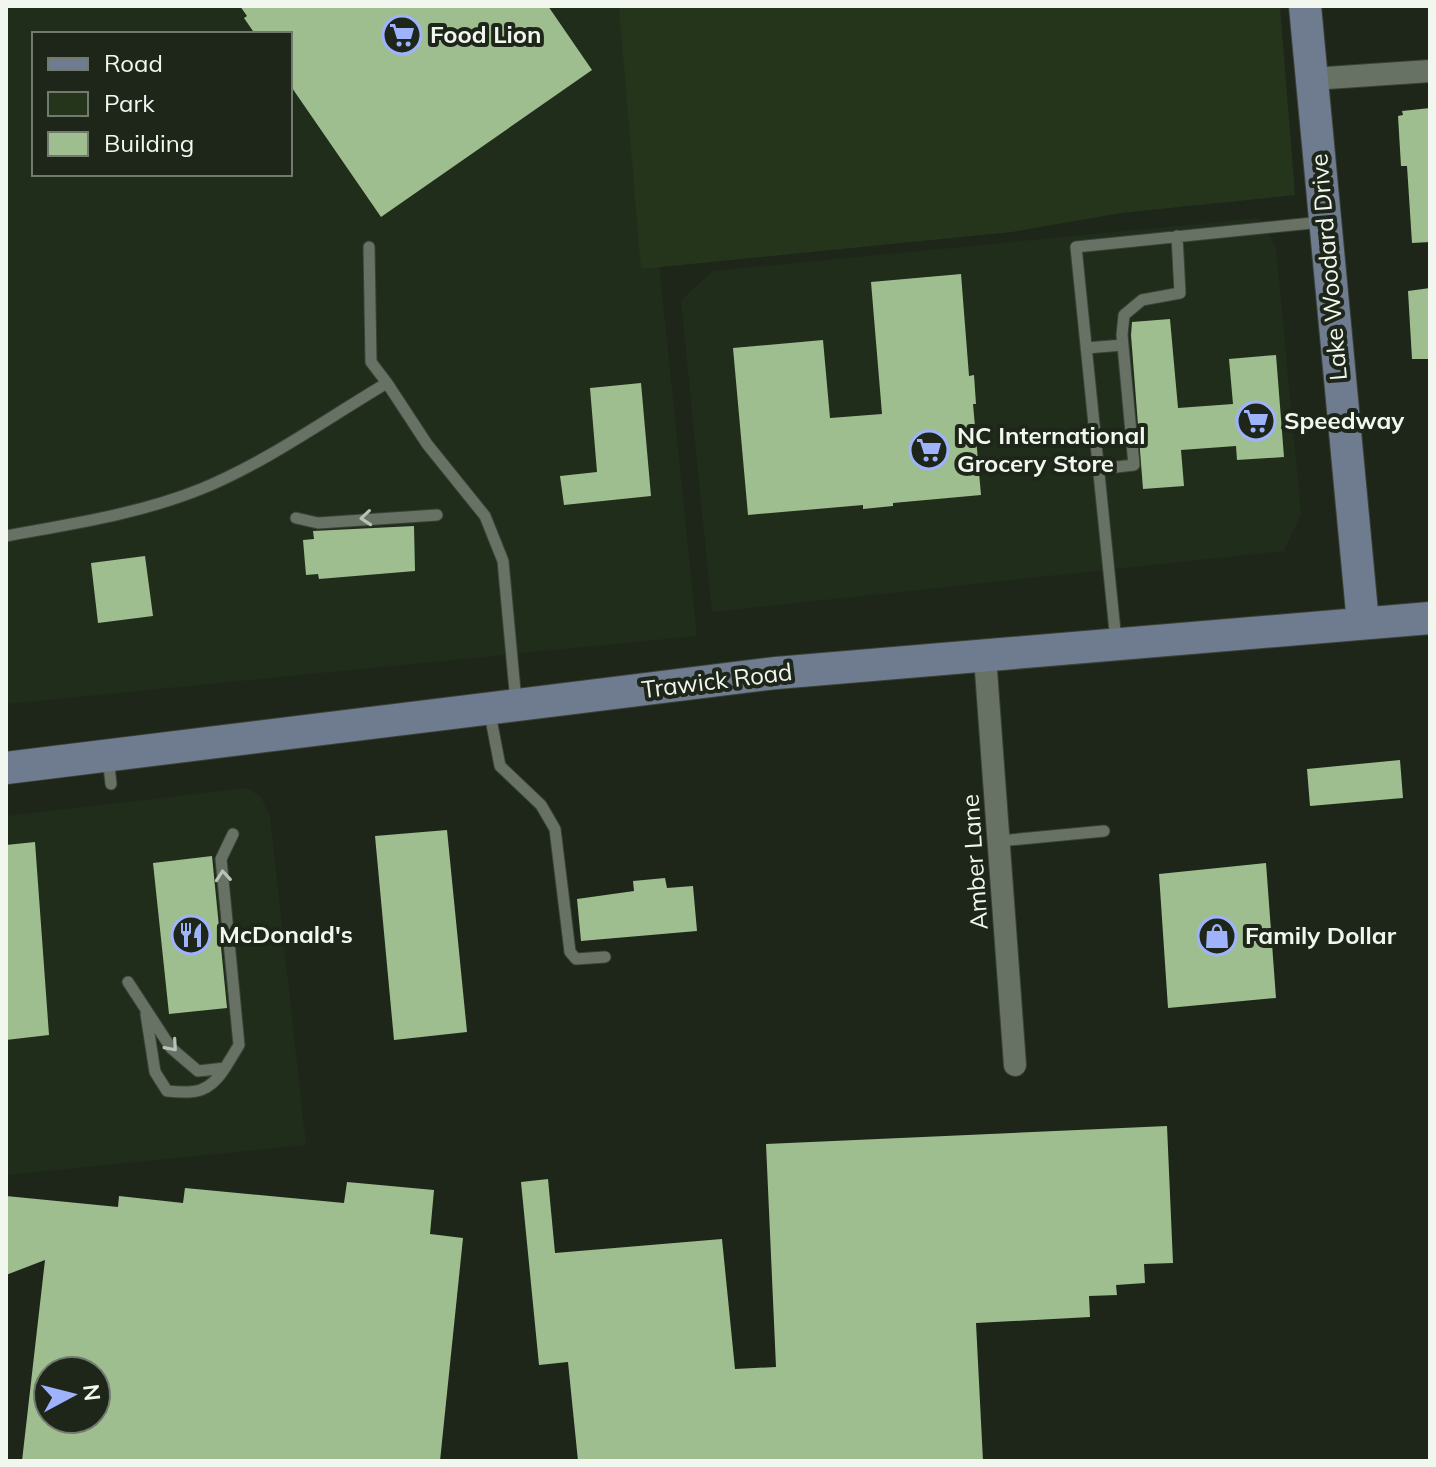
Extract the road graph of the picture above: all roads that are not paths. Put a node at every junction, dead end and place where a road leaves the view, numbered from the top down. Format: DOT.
graph roads {
  1 [pos="1305,6"];
  2 [pos="1430,71"];
  3 [pos="1312,79"];
  4 [pos="1325,221"];
  5 [pos="1177,236"];
  6 [pos="369,247"];
  7 [pos="1123,345"];
  8 [pos="1086,348"];
  9 [pos="387,383"];
  10 [pos="1099,469"];
  11 [pos="437,515"];
  12 [pos="296,518"];
  13 [pos="6,536"];
  14 [pos="1430,618"];
  15 [pos="1363,623"];
  16 [pos="1117,645"];
  17 [pos="985,657"];
  18 [pos="503,707"];
  19 [pos="6,768"];
  20 [pos="1104,831"];
  21 [pos="233,834"];
  22 [pos="999,841"];
  23 [pos="605,957"];
  24 [pos="128,982"];
  25 [pos="145,1010"];
  26 [pos="1015,1065"];
  27 [pos="225,1068"];
  1 -- 3 [label="street, Lake Woodard Drive"];
  2 -- 3 [label="street"];
  3 -- 4 [label="street, Lake Woodard Drive"];
  4 -- 5 [label="lane"];
  4 -- 15 [label="street, Lake Woodard Drive"];
  5 -- 7 [label="lane"];
  5 -- 8 [label="lane"];
  6 -- 9 [label="lane"];
  7 -- 8 [label="lane"];
  7 -- 10 [label="lane"];
  8 -- 10 [label="lane"];
  9 -- 13 [label="lane"];
  9 -- 18 [label="lane"];
  10 -- 16 [label="lane"];
  11 -- 12 [label="lane, one-way"];
  14 -- 15 [label="street, Trawick Road"];
  15 -- 16 [label="street, Trawick Road"];
  16 -- 17 [label="street, Trawick Road"];
  17 -- 18 [label="street, Trawick Road"];
  17 -- 22 [label="street, Amber Lane"];
  18 -- 19 [label="street, Trawick Road"];
  18 -- 23 [label="lane"];
  20 -- 22 [label="lane"];
  27 -- 21 [label="lane, one-way"];
  22 -- 26 [label="street, Amber Lane"];
  24 -- 25 [label="lane"];
  25 -- 27 [label="lane, one-way"];
  25 -- 27 [label="lane"];
}
